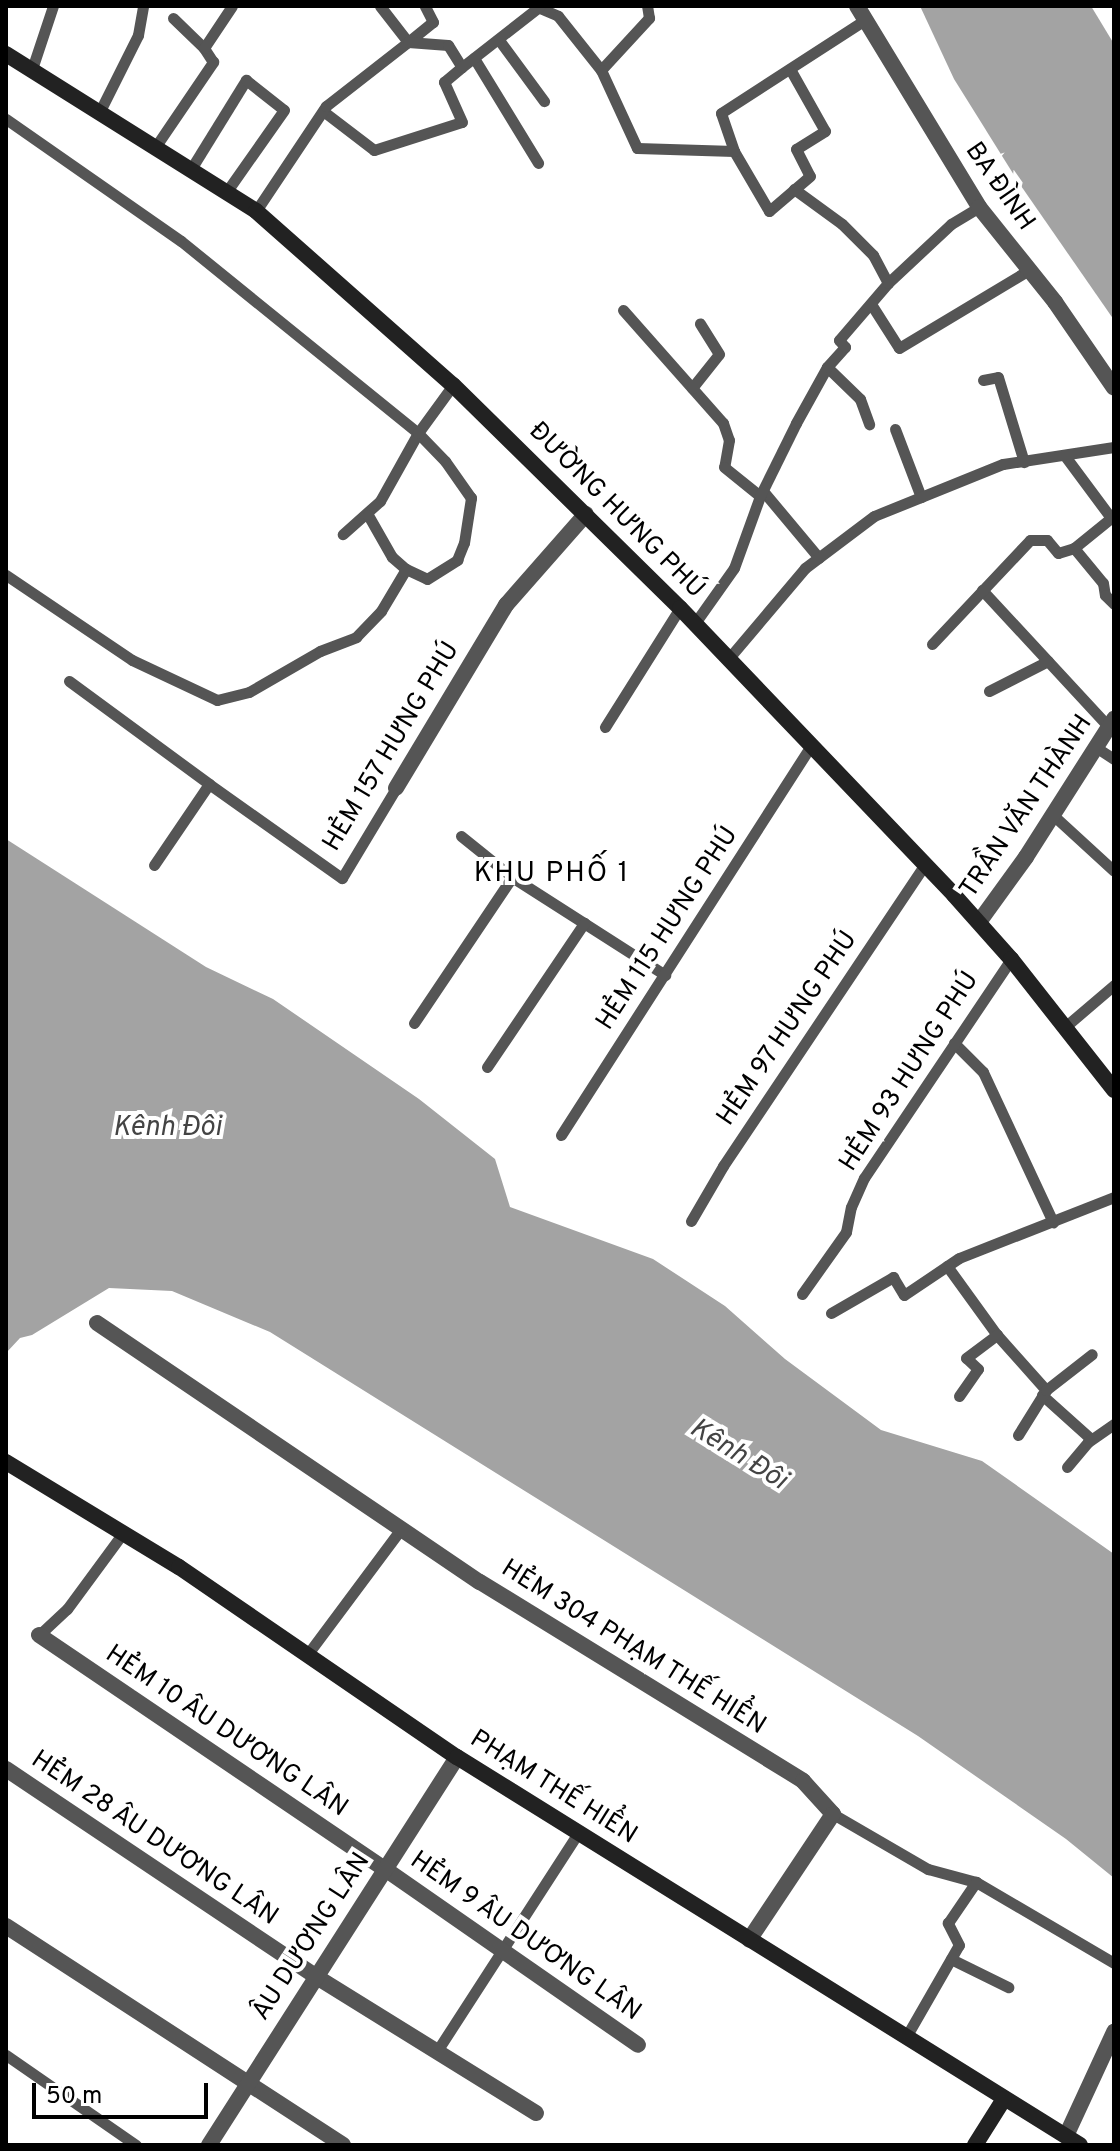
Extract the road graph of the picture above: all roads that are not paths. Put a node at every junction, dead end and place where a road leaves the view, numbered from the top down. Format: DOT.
graph roads {
  1 [pos="53,6"];
  2 [pos="143,6"];
  3 [pos="232,6"];
  4 [pos="380,6"];
  5 [pos="425,6"];
  6 [pos="647,6"];
  7 [pos="537,7"];
  8 [pos="861,13"];
  9 [pos="173,18"];
  10 [pos="499,40"];
  11 [pos="408,42"];
  12 [pos="204,48"];
  13 [pos="6,54"];
  14 [pos="474,58"];
  15 [pos="462,67"];
  16 [pos="32,69"];
  17 [pos="790,69"];
  18 [pos="601,70"];
  19 [pos="544,101"];
  20 [pos="100,111"];
  21 [pos="323,111"];
  22 [pos="6,119"];
  23 [pos="156,146"];
  24 [pos="734,151"];
  25 [pos="538,163"];
  26 [pos="191,169"];
  27 [pos="794,189"];
  28 [pos="227,191"];
  29 [pos="979,207"];
  30 [pos="256,211"];
  31 [pos="1029,270"];
  32 [pos="888,283"];
  33 [pos="871,304"];
  34 [pos="623,310"];
  35 [pos="700,324"];
  36 [pos="827,367"];
  37 [pos="983,380"];
  38 [pos="453,385"];
  39 [pos="692,388"];
  40 [pos="1114,388"];
  41 [pos="869,424"];
  42 [pos="895,429"];
  43 [pos="418,433"];
  44 [pos="1114,447"];
  45 [pos="1065,456"];
  46 [pos="1024,462"];
  47 [pos="761,494"];
  48 [pos="921,497"];
  49 [pos="586,514"];
  50 [pos="368,515"];
  51 [pos="343,534"];
  52 [pos="1074,548"];
  53 [pos="819,558"];
  54 [pos="406,569"];
  55 [pos="6,575"];
  56 [pos="982,590"];
  57 [pos="1114,604"];
  58 [pos="680,608"];
  59 [pos="695,623"];
  60 [pos="932,644"];
  61 [pos="729,658"];
  62 [pos="1048,661"];
  63 [pos="69,681"];
  64 [pos="989,691"];
  65 [pos="1112,723"];
  66 [pos="605,727"];
  67 [pos="811,745"];
  68 [pos="1097,748"];
  69 [pos="1114,759"];
  70 [pos="209,784"];
  71 [pos="396,788"];
  72 [pos="1054,816"];
  73 [pos="461,836"];
  74 [pos="925,864"];
  75 [pos="154,865"];
  76 [pos="1114,871"];
  77 [pos="512,877"];
  78 [pos="979,922"];
  79 [pos="584,923"];
  80 [pos="1011,959"];
  81 [pos="665,975"];
  82 [pos="1114,985"];
  83 [pos="414,1023"];
  84 [pos="1066,1026"];
  85 [pos="954,1043"];
  86 [pos="487,1067"];
  87 [pos="1114,1090"];
  88 [pos="561,1135"];
  89 [pos="1114,1197"];
  90 [pos="691,1221"];
  91 [pos="1053,1222"];
  92 [pos="947,1266"];
  93 [pos="802,1294"];
  94 [pos="831,1313"];
  95 [pos="97,1323"];
  96 [pos="997,1335"];
  97 [pos="1092,1354"];
  98 [pos="1044,1392"];
  99 [pos="959,1396"];
  100 [pos="1114,1424"];
  101 [pos="1018,1435"];
  102 [pos="1091,1439"];
  103 [pos="6,1462"];
  104 [pos="1067,1467"];
  105 [pos="401,1529"];
  106 [pos="123,1533"];
  107 [pos="39,1635"];
  108 [pos="307,1655"];
  109 [pos="457,1757"];
  110 [pos="6,1769"];
  111 [pos="833,1814"];
  112 [pos="578,1833"];
  113 [pos="385,1869"];
  114 [pos="976,1882"];
  115 [pos="6,1926"];
  116 [pos="749,1940"];
  117 [pos="502,1950"];
  118 [pos="951,1959"];
  119 [pos="1114,1963"];
  120 [pos="315,1976"];
  121 [pos="1008,1987"];
  122 [pos="1114,2032"];
  123 [pos="906,2037"];
  124 [pos="638,2045"];
  125 [pos="437,2051"];
  126 [pos="6,2055"];
  127 [pos="247,2082"];
  128 [pos="1004,2099"];
  129 [pos="536,2113"];
  130 [pos="1073,2140"];
  131 [pos="136,2145"];
  132 [pos="209,2145"];
  133 [pos="343,2145"];
  134 [pos="975,2145"];
  1 -- 16 [label="lane"];
  2 -- 20 [label="lane"];
  3 -- 12 [label="lane"];
  4 -- 11 [label="lane"];
  5 -- 11 [label="lane"];
  6 -- 18 [label="lane"];
  7 -- 10 [label="lane"];
  7 -- 18 [label="lane"];
  8 -- 17 [label="lane"];
  8 -- 29 [label="street, BA ĐÌNH"];
  9 -- 12 [label="lane"];
  10 -- 14 [label="lane"];
  10 -- 19 [label="lane"];
  11 -- 15 [label="lane"];
  11 -- 21 [label="lane"];
  12 -- 23 [label="lane"];
  13 -- 16 [label="main road, ĐƯỜNG HƯNG PHÚ"];
  14 -- 15 [label="lane"];
  14 -- 25 [label="lane"];
  15 -- 21 [label="lane"];
  16 -- 20 [label="main road, ĐƯỜNG HƯNG PHÚ"];
  17 -- 24 [label="lane"];
  17 -- 27 [label="lane"];
  18 -- 24 [label="lane"];
  20 -- 23 [label="main road, ĐƯỜNG HƯNG PHÚ"];
  21 -- 30 [label="lane"];
  22 -- 43 [label="lane"];
  23 -- 26 [label="main road, ĐƯỜNG HƯNG PHÚ"];
  24 -- 27 [label="lane"];
  26 -- 28 [label="main road, ĐƯỜNG HƯNG PHÚ"];
  26 -- 28 [label="lane"];
  27 -- 32 [label="lane"];
  28 -- 30 [label="main road, ĐƯỜNG HƯNG PHÚ"];
  29 -- 31 [label="street, BA ĐÌNH"];
  29 -- 32 [label="lane"];
  30 -- 38 [label="main road, ĐƯỜNG HƯNG PHÚ"];
  31 -- 33 [label="lane"];
  31 -- 40 [label="street, BA ĐÌNH"];
  32 -- 33 [label="lane"];
  33 -- 36 [label="lane"];
  34 -- 39 [label="lane"];
  35 -- 39 [label="lane"];
  36 -- 41 [label="lane"];
  36 -- 47 [label="lane"];
  37 -- 46 [label="lane"];
  38 -- 43 [label="lane"];
  38 -- 49 [label="main road, ĐƯỜNG HƯNG PHÚ"];
  39 -- 47 [label="lane"];
  42 -- 48 [label="lane"];
  43 -- 50 [label="lane"];
  43 -- 54 [label="lane"];
  44 -- 45 [label="lane"];
  45 -- 46 [label="lane"];
  45 -- 52 [label="lane"];
  46 -- 48 [label="lane"];
  47 -- 53 [label="lane"];
  47 -- 59 [label="lane"];
  48 -- 53 [label="lane"];
  49 -- 58 [label="main road, ĐƯỜNG HƯNG PHÚ"];
  49 -- 71 [label="street, HẺM 157 HƯNG PHÚ"];
  50 -- 51 [label="lane"];
  50 -- 54 [label="lane"];
  52 -- 56 [label="lane"];
  52 -- 57 [label="lane"];
  53 -- 61 [label="lane"];
  54 -- 55 [label="lane"];
  56 -- 60 [label="lane"];
  56 -- 62 [label="lane"];
  58 -- 59 [label="main road, ĐƯỜNG HƯNG PHÚ"];
  58 -- 66 [label="lane"];
  59 -- 61 [label="main road, ĐƯỜNG HƯNG PHÚ"];
  61 -- 67 [label="main road, ĐƯỜNG HƯNG PHÚ"];
  62 -- 64 [label="lane"];
  62 -- 65 [label="lane"];
  63 -- 70 [label="lane, HẺM 157 HƯNG PHÚ"];
  65 -- 68 [label="street, TRẦN VĂN THÀNH"];
  67 -- 74 [label="main road, ĐƯỜNG HƯNG PHÚ"];
  67 -- 81 [label="lane, HẺM 115 HƯNG PHÚ"];
  68 -- 69 [label="lane"];
  68 -- 72 [label="street, TRẦN VĂN THÀNH"];
  70 -- 71 [label="lane, HẺM 157 HƯNG PHÚ"];
  70 -- 75 [label="lane"];
  72 -- 76 [label="lane"];
  72 -- 78 [label="street, TRẦN VĂN THÀNH"];
  73 -- 77 [label="lane"];
  74 -- 78 [label="main road, ĐƯỜNG HƯNG PHÚ"];
  74 -- 90 [label="lane, HẺM 97 HƯNG PHÚ"];
  77 -- 79 [label="lane"];
  77 -- 83 [label="lane"];
  78 -- 80 [label="main road, ĐƯỜNG HƯNG PHÚ"];
  79 -- 81 [label="lane"];
  79 -- 86 [label="lane"];
  80 -- 84 [label="main road, ĐƯỜNG HƯNG PHÚ"];
  80 -- 85 [label="lane, HẺM 93 HƯNG PHÚ"];
  81 -- 88 [label="lane, HẺM 115 HƯNG PHÚ"];
  82 -- 84 [label="lane"];
  84 -- 87 [label="main road, ĐƯỜNG HƯNG PHÚ"];
  85 -- 91 [label="lane"];
  85 -- 93 [label="lane, HẺM 93 HƯNG PHÚ"];
  89 -- 91 [label="lane"];
  91 -- 92 [label="lane"];
  92 -- 94 [label="lane"];
  92 -- 96 [label="lane"];
  95 -- 105 [label="street, HẺM 304 PHẠM THẾ HIỂN"];
  96 -- 98 [label="lane"];
  96 -- 99 [label="lane"];
  97 -- 98 [label="lane"];
  98 -- 101 [label="lane"];
  98 -- 102 [label="lane"];
  100 -- 102 [label="lane"];
  102 -- 104 [label="lane"];
  103 -- 106 [label="main road, PHẠM THẾ HIỂN"];
  105 -- 108 [label="lane"];
  105 -- 111 [label="street, HẺM 304 PHẠM THẾ HIỂN"];
  106 -- 107 [label="lane"];
  106 -- 108 [label="main road, PHẠM THẾ HIỂN"];
  107 -- 113 [label="street, HẺM 10 ÂU DƯƠNG LÂN"];
  108 -- 109 [label="main road, PHẠM THẾ HIỂN"];
  109 -- 112 [label="main road, PHẠM THẾ HIỂN"];
  109 -- 113 [label="street, ÂU DƯƠNG LÂN"];
  110 -- 120 [label="street, HẺM 28 ÂU DƯƠNG LÂN"];
  111 -- 114 [label="lane, HẺM 304 PHẠM THẾ HIỂN"];
  111 -- 116 [label="street"];
  112 -- 116 [label="main road, PHẠM THẾ HIỂN"];
  112 -- 117 [label="lane"];
  113 -- 117 [label="street, HẺM 9 ÂU DƯƠNG LÂN"];
  113 -- 120 [label="street, ÂU DƯƠNG LÂN"];
  114 -- 118 [label="lane"];
  114 -- 119 [label="lane, HẺM 304 PHẠM THẾ HIỂN"];
  115 -- 127 [label="street"];
  116 -- 123 [label="main road, PHẠM THẾ HIỂN"];
  117 -- 124 [label="street, HẺM 9 ÂU DƯƠNG LÂN"];
  117 -- 125 [label="lane"];
  118 -- 121 [label="lane"];
  118 -- 123 [label="lane"];
  120 -- 125 [label="street, HẺM 28 ÂU DƯƠNG LÂN"];
  120 -- 127 [label="street, ÂU DƯƠNG LÂN"];
  122 -- 130 [label="street"];
  123 -- 128 [label="main road, PHẠM THẾ HIỂN"];
  125 -- 129 [label="street, HẺM 28 ÂU DƯƠNG LÂN"];
  126 -- 131 [label="lane"];
  127 -- 132 [label="street, ÂU DƯƠNG LÂN"];
  127 -- 133 [label="street"];
  128 -- 130 [label="main road, PHẠM THẾ HIỂN"];
  128 -- 134 [label="main road"];
}
